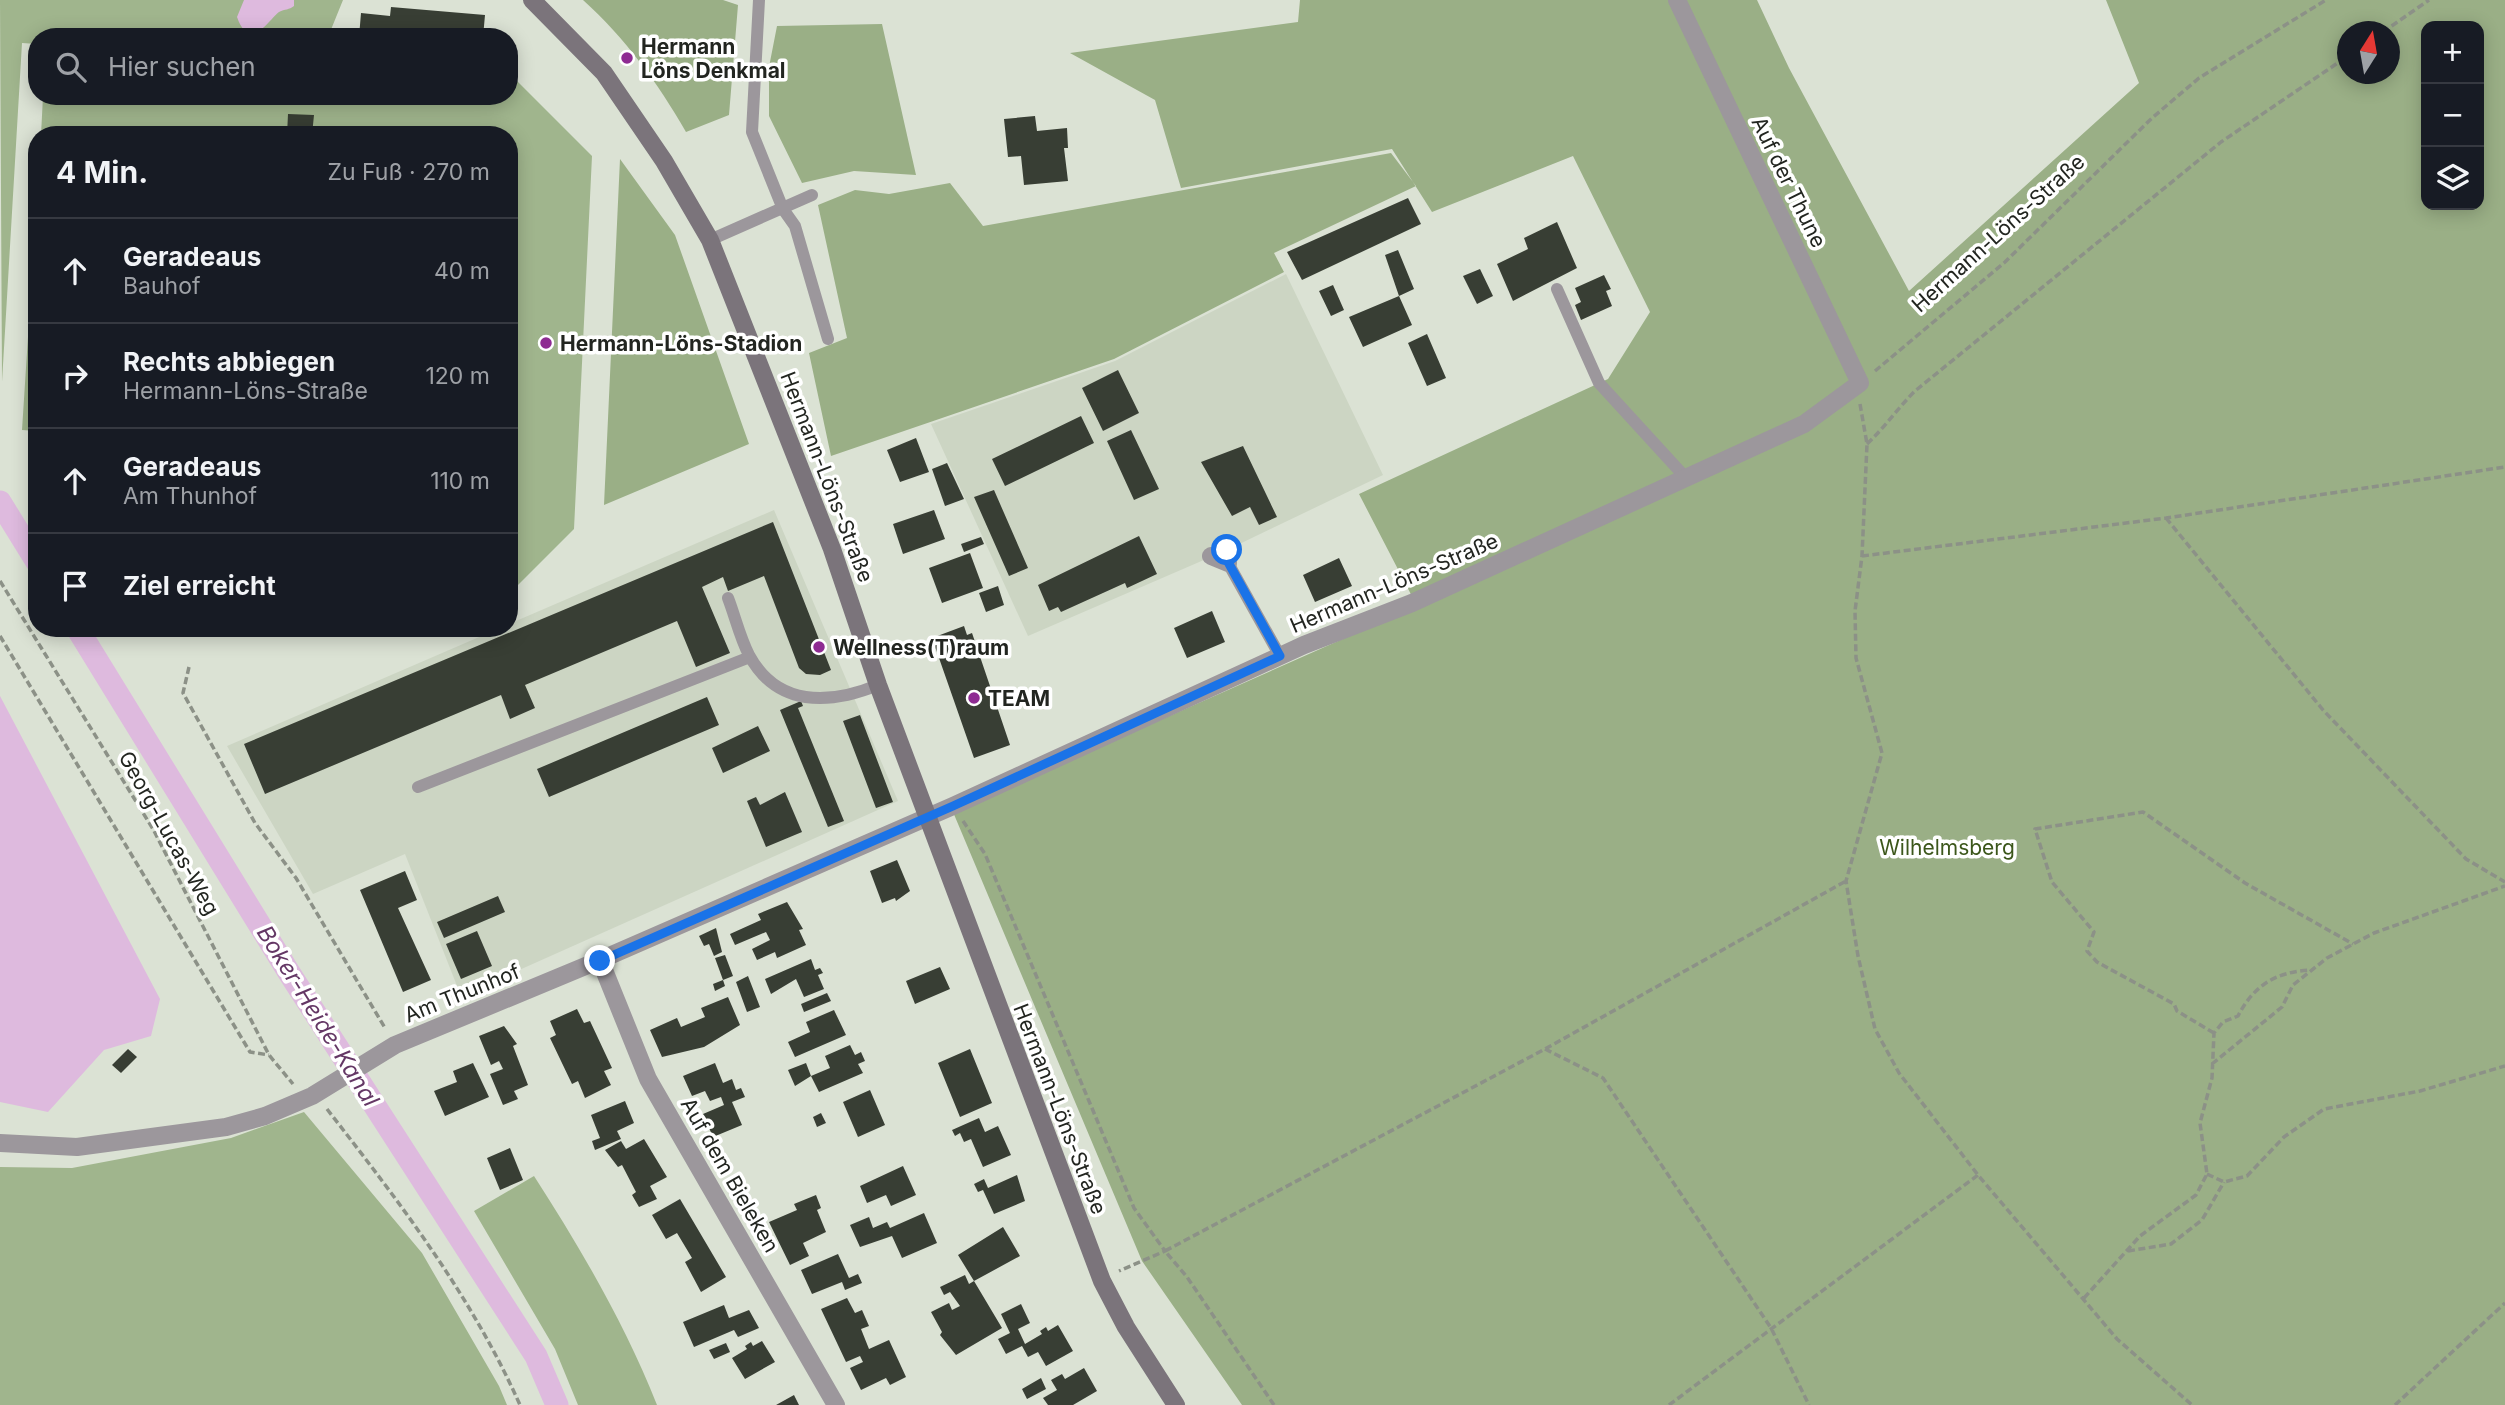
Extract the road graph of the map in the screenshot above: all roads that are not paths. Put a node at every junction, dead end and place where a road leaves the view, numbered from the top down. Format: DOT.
graph roads {
  1 [pos="532,0"];
  2 [pos="759,0"];
  3 [pos="1677,0"];
  4 [pos="812,195"];
  5 [pos="783,209"];
  6 [pos="710,240"];
  7 [pos="1557,289"];
  8 [pos="828,339"];
  9 [pos="1856,387"];
  10 [pos="1686,478"];
  11 [pos="1222,556"];
  12 [pos="729,598"];
  13 [pos="1280,656"];
  14 [pos="750,657"];
  15 [pos="878,685"];
  16 [pos="418,787"];
  17 [pos="928,817"];
  18 [pos="600,961"];
  19 [pos="0,1143"];
  20 [pos="836,1405"];
  21 [pos="1176,1405"];
  1 -- 6 [label="street, Hermann-Löns-Straße"];
  2 -- 5 [label="lane"];
  3 -- 9 [label="street, Auf der Thune"];
  4 -- 5 [label="lane"];
  5 -- 6 [label="lane"];
  5 -- 8 [label="lane"];
  6 -- 15 [label="street, Hermann-Löns-Straße"];
  7 -- 10 [label="lane"];
  9 -- 10 [label="street, Hermann-Löns-Straße"];
  10 -- 13 [label="street, Hermann-Löns-Straße"];
  11 -- 13 [label="lane"];
  12 -- 14 [label="lane"];
  13 -- 17 [label="street, Hermann-Löns-Straße"];
  14 -- 15 [label="lane"];
  14 -- 16 [label="lane"];
  15 -- 17 [label="street, Hermann-Löns-Straße"];
  17 -- 18 [label="street, Am Thunhof"];
  17 -- 21 [label="street, Hermann-Löns-Straße"];
  18 -- 19 [label="street, Am Thunhof"];
  18 -- 20 [label="street, Auf dem Bieleken"];
}
